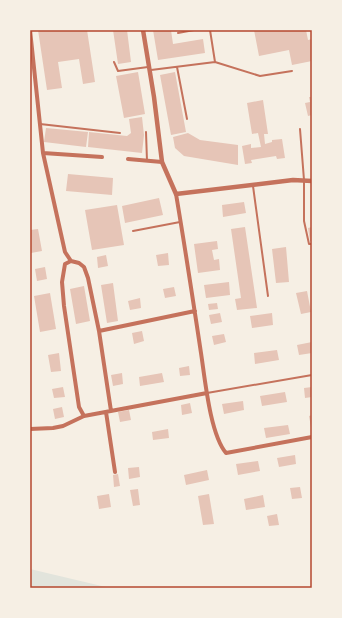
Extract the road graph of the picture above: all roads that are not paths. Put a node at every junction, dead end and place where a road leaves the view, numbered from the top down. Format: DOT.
graph roads {
  1 [pos="30,30"];
  2 [pos="143,30"];
  3 [pos="194,30"];
  4 [pos="210,30"];
  5 [pos="178,33"];
  6 [pos="114,62"];
  7 [pos="215,62"];
  8 [pos="177,67"];
  9 [pos="149,68"];
  10 [pos="292,71"];
  11 [pos="187,119"];
  12 [pos="40,124"];
  13 [pos="300,129"];
  14 [pos="146,132"];
  15 [pos="120,133"];
  16 [pos="43,153"];
  17 [pos="102,157"];
  18 [pos="128,159"];
  19 [pos="147,161"];
  20 [pos="162,162"];
  21 [pos="304,180"];
  22 [pos="312,181"];
  23 [pos="252,185"];
  24 [pos="176,194"];
  25 [pos="181,221"];
  26 [pos="133,230"];
  27 [pos="312,244"];
  28 [pos="71,261"];
  29 [pos="268,296"];
  30 [pos="194,312"];
  31 [pos="99,331"];
  32 [pos="312,375"];
  33 [pos="207,393"];
  34 [pos="108,411"];
  35 [pos="84,416"];
  36 [pos="30,429"];
  37 [pos="312,437"];
  38 [pos="115,472"];
  1 -- 12 [label="street"];
  2 -- 9 [label="street"];
  3 -- 5 [label="lane"];
  4 -- 7 [label="lane"];
  6 -- 9 [label="lane"];
  7 -- 8 [label="lane"];
  7 -- 10 [label="lane"];
  8 -- 9 [label="lane"];
  8 -- 11 [label="lane"];
  9 -- 20 [label="street"];
  12 -- 15 [label="lane"];
  12 -- 16 [label="street"];
  13 -- 21 [label="lane"];
  14 -- 19 [label="lane"];
  16 -- 17 [label="street"];
  16 -- 28 [label="street"];
  18 -- 19 [label="street"];
  19 -- 20 [label="street"];
  20 -- 24 [label="street"];
  21 -- 22 [label="street"];
  21 -- 23 [label="street"];
  21 -- 27 [label="lane"];
  23 -- 24 [label="street"];
  23 -- 29 [label="lane"];
  24 -- 25 [label="street"];
  25 -- 26 [label="lane"];
  25 -- 30 [label="street"];
  28 -- 31 [label="street"];
  28 -- 35 [label="street"];
  30 -- 31 [label="street"];
  30 -- 33 [label="street"];
  31 -- 34 [label="street"];
  32 -- 33 [label="lane"];
  33 -- 34 [label="street"];
  33 -- 37 [label="street"];
  34 -- 35 [label="street"];
  34 -- 38 [label="street"];
  35 -- 36 [label="street"];
}
